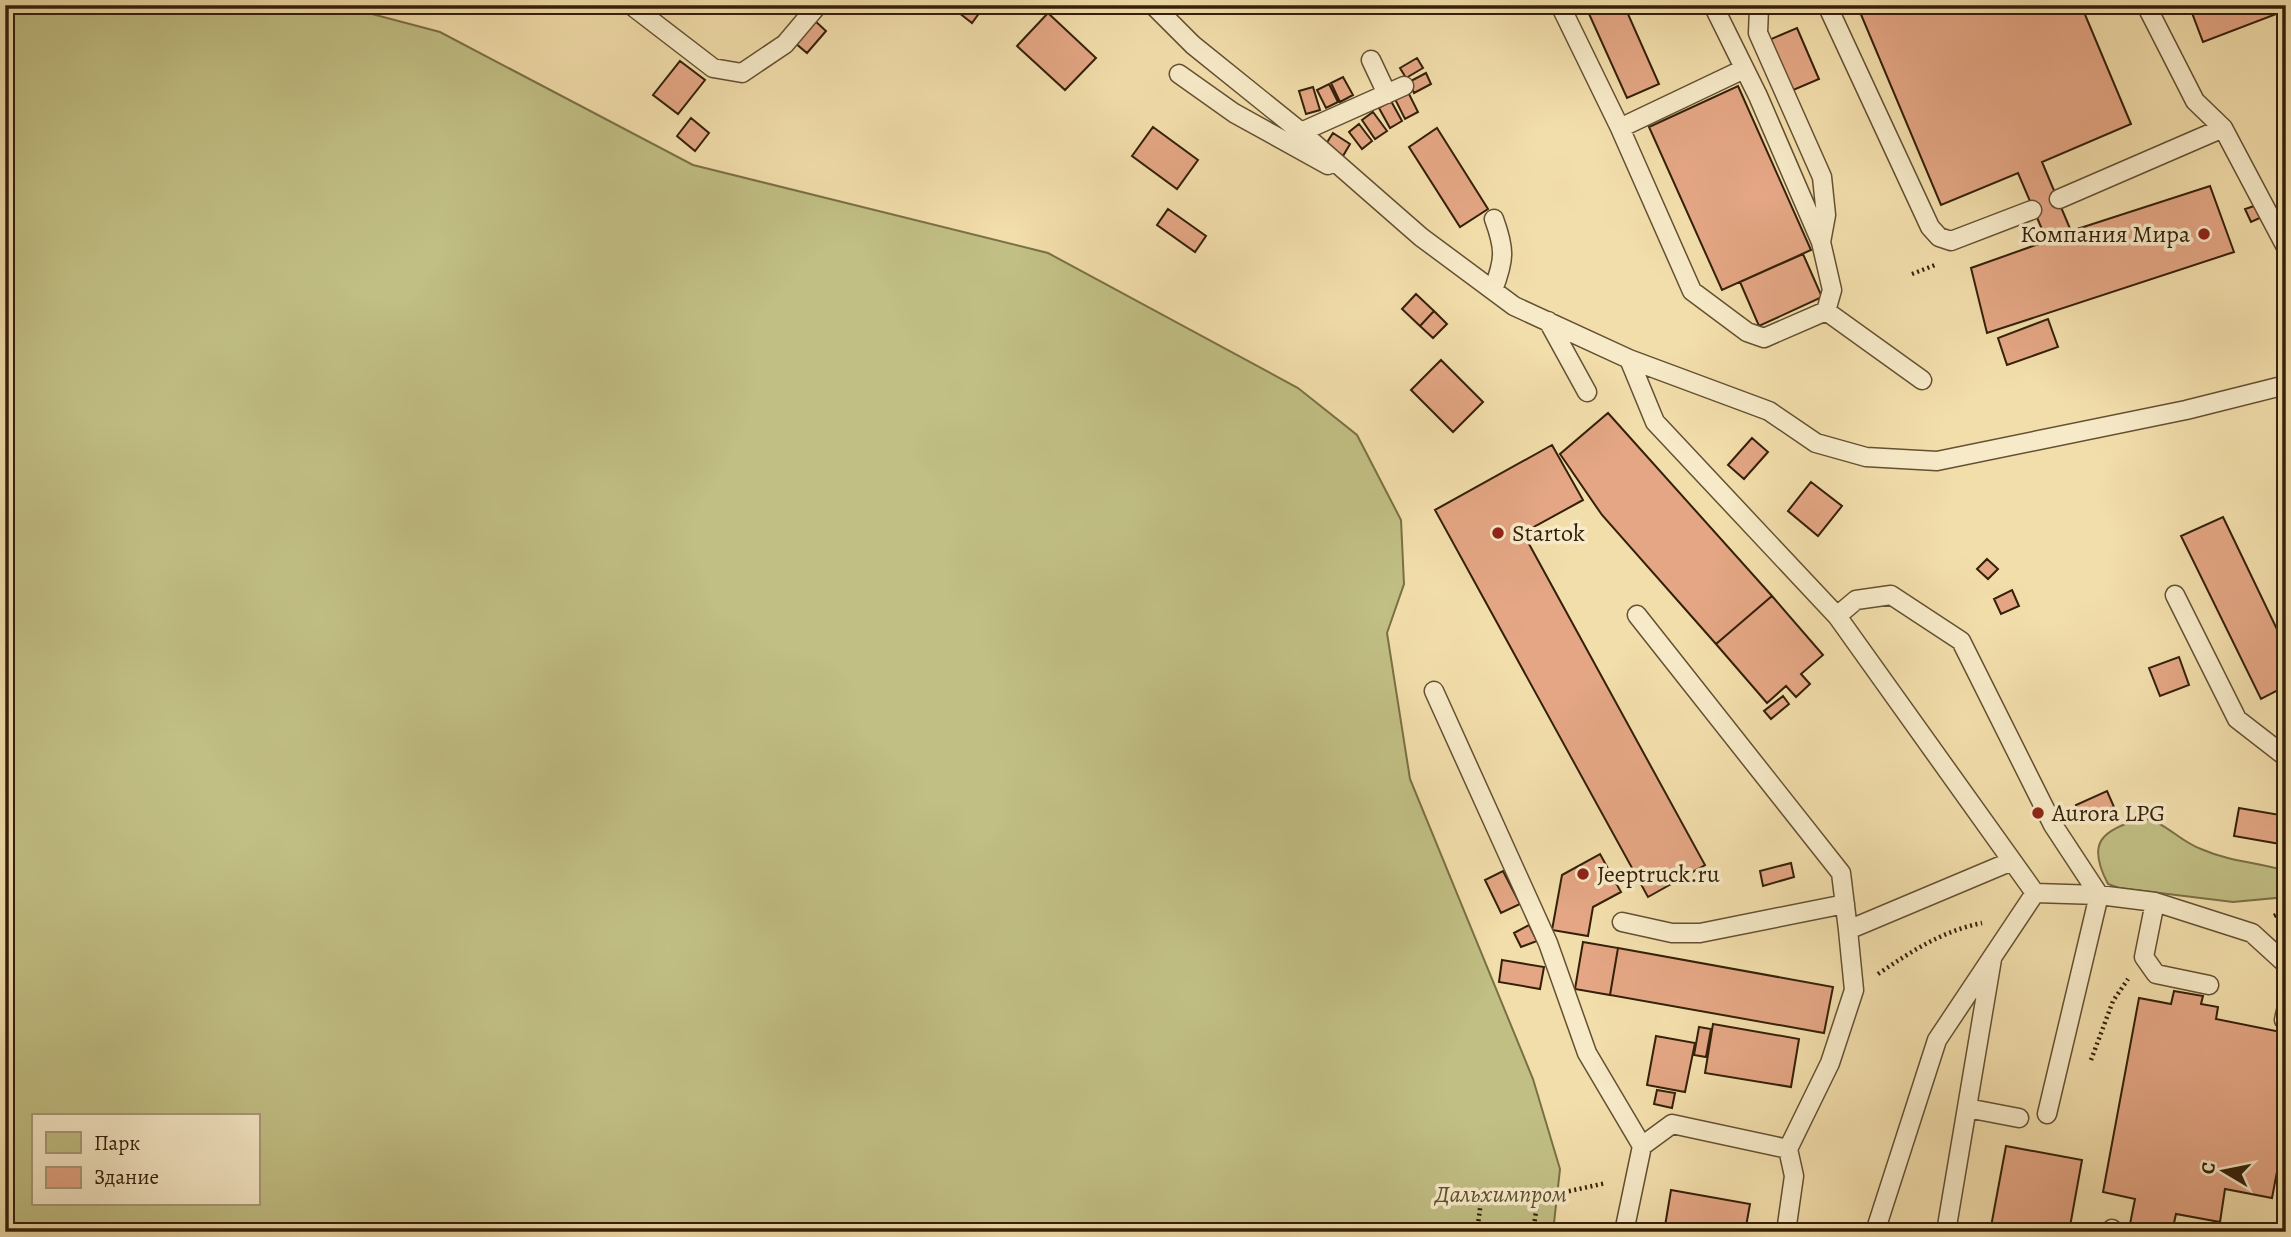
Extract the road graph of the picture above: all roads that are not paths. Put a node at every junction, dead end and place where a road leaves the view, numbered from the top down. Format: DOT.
graph roads {
  1 [pos="632,5"];
  2 [pos="818,5"];
  3 [pos="1153,5"];
  4 [pos="1560,5"];
  5 [pos="1713,5"];
  6 [pos="1827,5"];
  7 [pos="2146,5"];
  8 [pos="1759,8"];
  9 [pos="1371,60"];
  10 [pos="1744,69"];
  11 [pos="1180,74"];
  12 [pos="1404,86"];
  13 [pos="1387,94"];
  14 [pos="1620,128"];
  15 [pos="2223,128"];
  16 [pos="1301,132"];
  17 [pos="1345,171"];
  18 [pos="2059,199"];
  19 [pos="2032,210"];
  20 [pos="1494,219"];
  21 [pos="1821,242"];
  22 [pos="2286,247"];
  23 [pos="1493,290"];
  24 [pos="1826,311"];
  25 [pos="1548,321"];
  26 [pos="1629,359"];
  27 [pos="1922,380"];
  28 [pos="2286,385"];
  29 [pos="1587,392"];
  30 [pos="2175,595"];
  31 [pos="1637,615"];
  32 [pos="1837,616"];
  33 [pos="1434,691"];
  34 [pos="2286,757"];
  35 [pos="2012,861"];
  36 [pos="2035,893"];
  37 [pos="2099,895"];
  38 [pos="2155,902"];
  39 [pos="1845,904"];
  40 [pos="1622,922"];
  41 [pos="1848,930"];
  42 [pos="1994,952"];
  43 [pos="2286,964"];
  44 [pos="2209,985"];
  45 [pos="1967,1108"];
  46 [pos="2047,1114"];
  47 [pos="2019,1118"];
  48 [pos="1642,1146"];
  49 [pos="1788,1149"];
  50 [pos="1624,1232"];
  51 [pos="1786,1232"];
  52 [pos="1875,1232"];
  53 [pos="1946,1232"];
  1 -- 2 [label="lane"];
  3 -- 16 [label="lane"];
  4 -- 14 [label="lane"];
  5 -- 10 [label="lane"];
  6 -- 19 [label="lane"];
  7 -- 15 [label="lane"];
  8 -- 21 [label="lane"];
  9 -- 13 [label="lane"];
  10 -- 14 [label="lane"];
  10 -- 21 [label="lane"];
  11 -- 17 [label="lane"];
  12 -- 13 [label="lane"];
  13 -- 16 [label="lane"];
  14 -- 24 [label="lane"];
  15 -- 18 [label="lane"];
  15 -- 22 [label="lane"];
  16 -- 17 [label="lane"];
  17 -- 23 [label="lane"];
  20 -- 23 [label="lane"];
  21 -- 24 [label="lane"];
  23 -- 25 [label="lane"];
  24 -- 27 [label="lane"];
  25 -- 26 [label="lane"];
  25 -- 29 [label="lane"];
  26 -- 28 [label="lane"];
  26 -- 32 [label="lane"];
  30 -- 34 [label="lane"];
  31 -- 39 [label="lane"];
  32 -- 35 [label="lane"];
  32 -- 37 [label="lane"];
  33 -- 48 [label="lane"];
  35 -- 36 [label="lane"];
  35 -- 41 [label="lane"];
  36 -- 37 [label="lane"];
  36 -- 42 [label="lane"];
  37 -- 38 [label="lane"];
  37 -- 46 [label="lane"];
  38 -- 43 [label="lane"];
  38 -- 44 [label="lane"];
  39 -- 40 [label="lane"];
  39 -- 41 [label="lane"];
  41 -- 49 [label="lane"];
  42 -- 45 [label="lane"];
  42 -- 52 [label="lane"];
  45 -- 47 [label="lane"];
  45 -- 53 [label="lane"];
  48 -- 49 [label="lane"];
  48 -- 50 [label="lane"];
  49 -- 51 [label="lane"];
}
